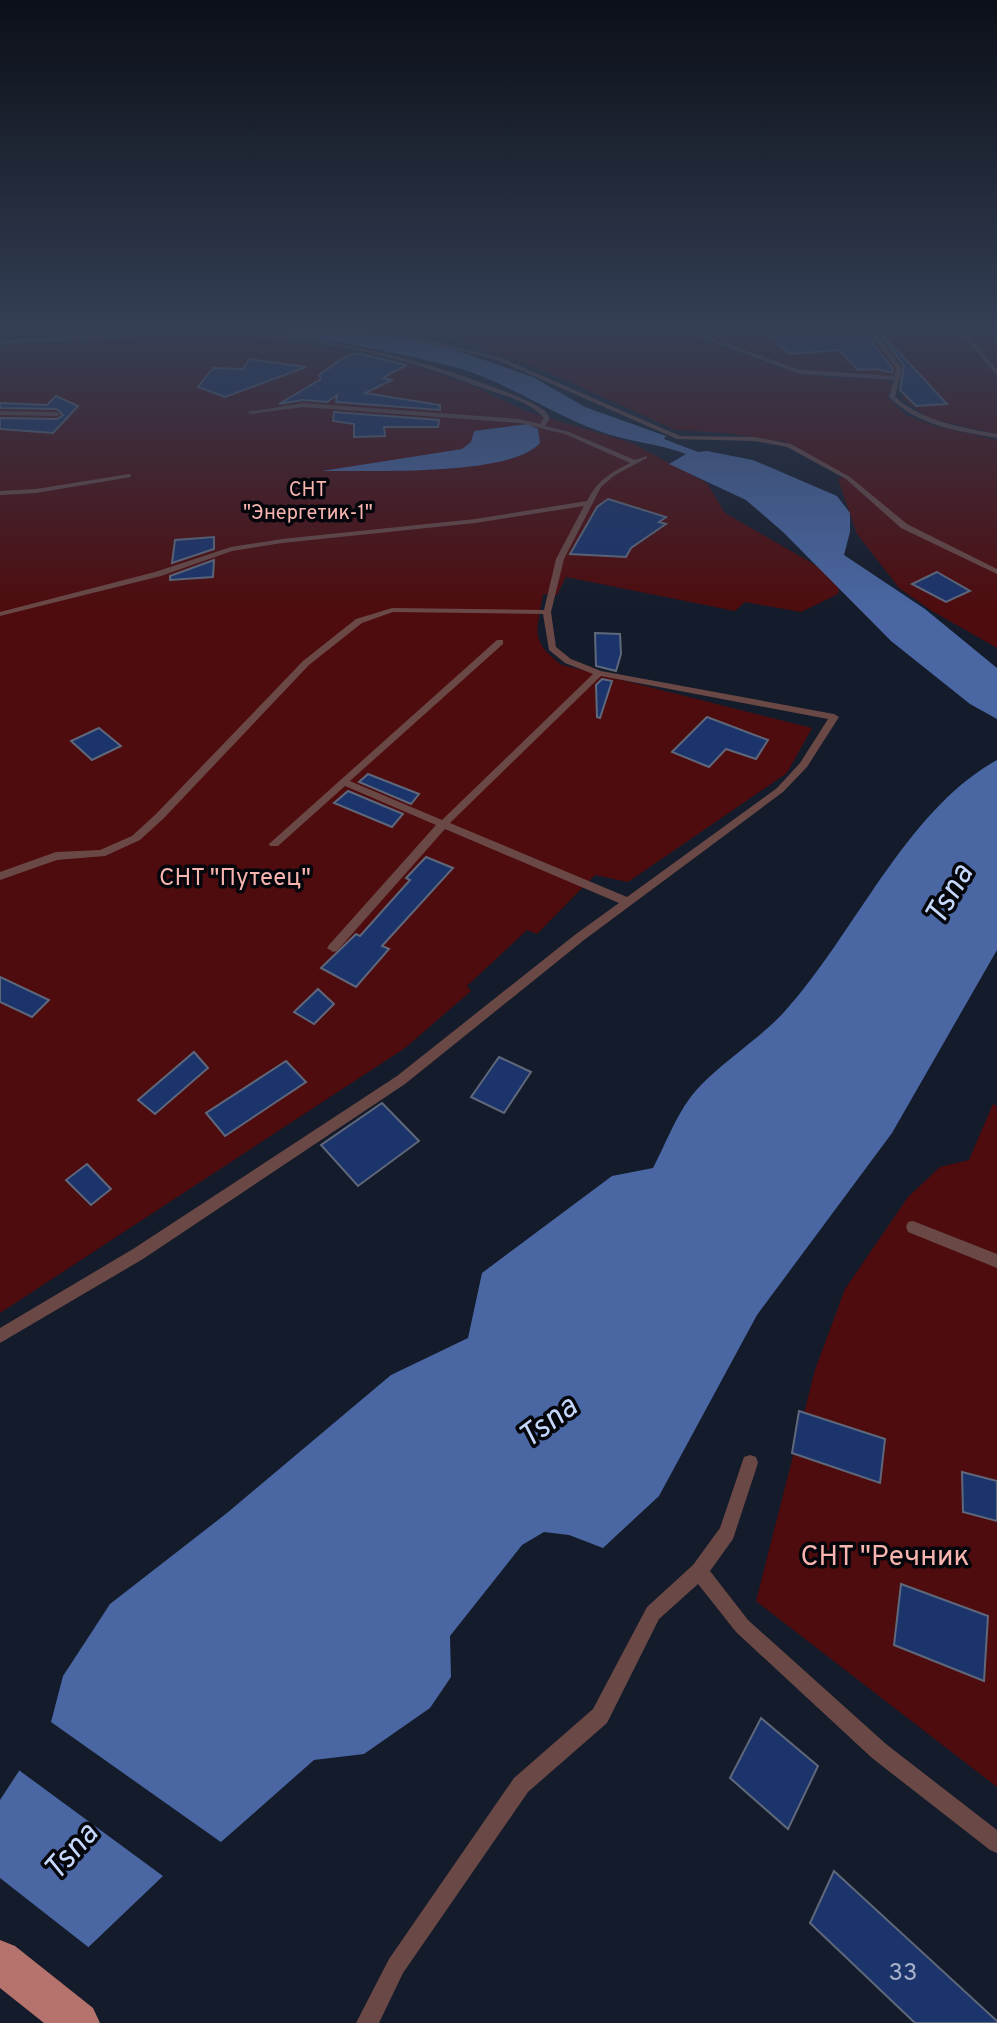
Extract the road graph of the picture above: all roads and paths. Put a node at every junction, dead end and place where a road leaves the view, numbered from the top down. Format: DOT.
graph roads {
  1 [pos="511,420"];
  2 [pos="545,420"];
  3 [pos="639,420"];
  4 [pos="933,420"];
  5 [pos="542,426"];
  6 [pos="997,436"];
  7 [pos="129,476"];
  8 [pos="0,493"];
  9 [pos="588,503"];
  10 [pos="997,572"];
  11 [pos="547,612"];
  12 [pos="0,614"];
  13 [pos="500,642"];
  14 [pos="599,673"];
  15 [pos="343,782"];
  16 [pos="443,824"];
  17 [pos="274,844"];
  18 [pos="0,876"];
  19 [pos="628,902"];
  20 [pos="333,948"];
  21 [pos="913,1227"];
  22 [pos="997,1261"];
  23 [pos="0,1336"];
  24 [pos="750,1463"];
  25 [pos="699,1571"];
  26 [pos="997,1843"];
  27 [pos="0,1961"];
  28 [pos="78,2023"];
  29 [pos="367,2023"];
  1 -- 5 [label="lane"];
  2 -- 5 [label="lane"];
  3 -- 10 [label="lane"];
  4 -- 6 [label="lane"];
  5 -- 9 [label="lane"];
  7 -- 8 [label="lane"];
  9 -- 11 [label="lane"];
  9 -- 12 [label="lane"];
  11 -- 14 [label="lane"];
  11 -- 18 [label="lane"];
  13 -- 15 [label="lane"];
  14 -- 16 [label="lane"];
  14 -- 19 [label="lane"];
  15 -- 16 [label="lane"];
  15 -- 17 [label="lane"];
  16 -- 19 [label="lane"];
  16 -- 20 [label="lane"];
  19 -- 23 [label="lane"];
  21 -- 22 [label="lane"];
  24 -- 25 [label="lane"];
  25 -- 26 [label="lane"];
  25 -- 29 [label="lane"];
  27 -- 28 [label="main road"];
}
